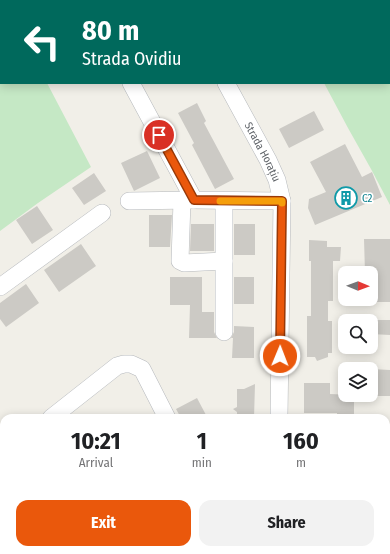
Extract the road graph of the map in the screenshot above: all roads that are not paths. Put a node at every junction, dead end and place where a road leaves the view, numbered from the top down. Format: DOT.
graph roads {
  1 [pos="131,84"];
  2 [pos="227,84"];
  3 [pos="129,201"];
  4 [pos="188,201"];
  5 [pos="224,201"];
  6 [pos="282,201"];
  7 [pos="102,213"];
  8 [pos="224,261"];
  9 [pos="0,287"];
  10 [pos="224,332"];
  11 [pos="56,414"];
  12 [pos="166,414"];
  13 [pos="279,414"];
  1 -- 4 [label="street"];
  2 -- 6 [label="street, Strada Horațiu"];
  3 -- 4 [label="street"];
  4 -- 5 [label="street"];
  4 -- 8 [label="street"];
  5 -- 6 [label="street"];
  5 -- 8 [label="street"];
  6 -- 13 [label="street, Strada Horațiu"];
  7 -- 9 [label="street"];
  8 -- 10 [label="street"];
  11 -- 12 [label="street"];
}
